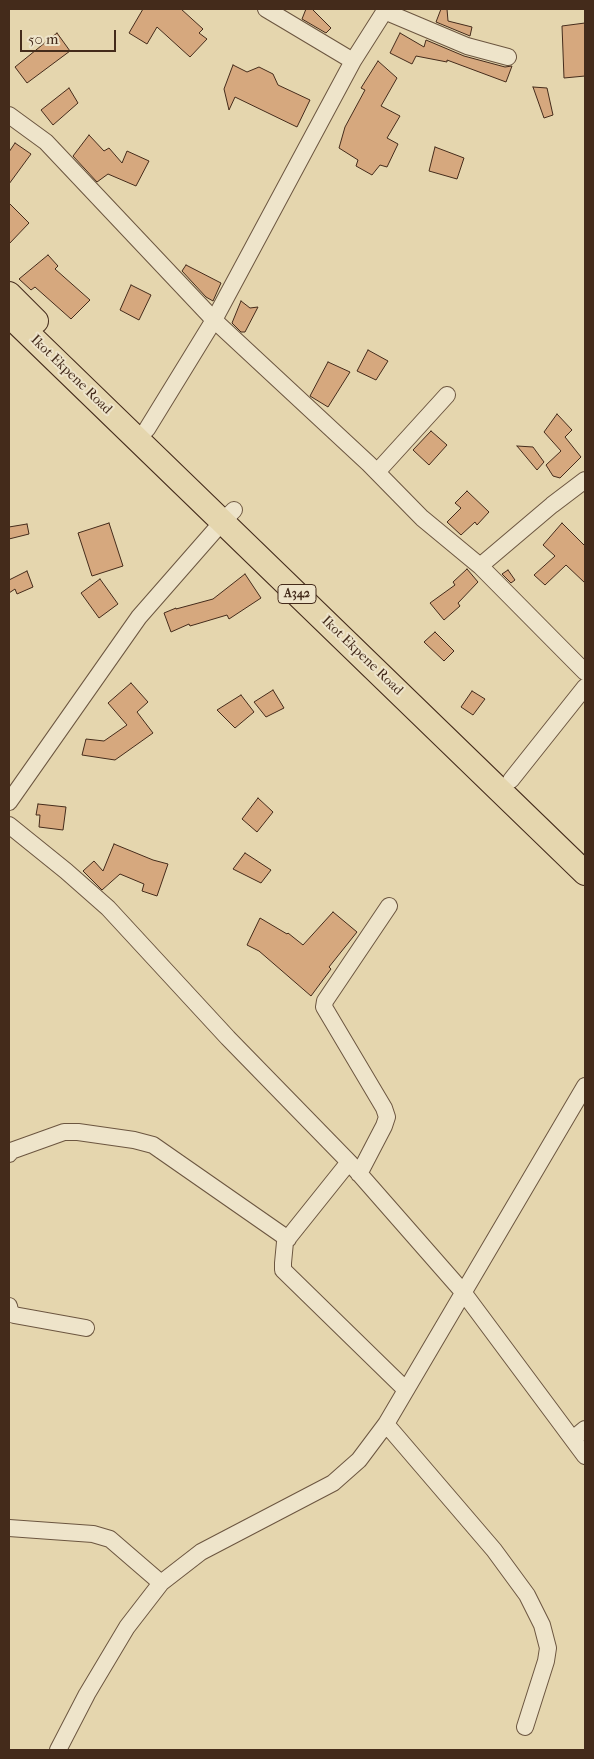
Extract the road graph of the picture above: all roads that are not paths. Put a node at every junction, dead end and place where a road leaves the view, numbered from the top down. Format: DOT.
graph roads {
  1 [pos="266,9"];
  2 [pos="385,10"];
  3 [pos="508,57"];
  4 [pos="352,61"];
  5 [pos="9,115"];
  6 [pos="9,294"];
  7 [pos="9,315"];
  8 [pos="214,320"];
  9 [pos="447,395"];
  10 [pos="147,429"];
  11 [pos="377,472"];
  12 [pos="585,480"];
  13 [pos="228,515"];
  14 [pos="480,566"];
  15 [pos="585,672"];
  16 [pos="585,687"];
  17 [pos="511,780"];
  18 [pos="9,802"];
  19 [pos="9,825"];
  20 [pos="585,852"];
  21 [pos="585,873"];
  22 [pos="389,906"];
  23 [pos="585,1086"];
  24 [pos="9,1154"];
  25 [pos="354,1168"];
  26 [pos="288,1239"];
  27 [pos="463,1292"];
  28 [pos="9,1306"];
  29 [pos="86,1328"];
  30 [pos="406,1390"];
  31 [pos="386,1424"];
  32 [pos="579,1434"];
  33 [pos="585,1456"];
  34 [pos="9,1528"];
  35 [pos="161,1584"];
  36 [pos="526,1727"];
  37 [pos="58,1750"];
  1 -- 4 [label="street"];
  2 -- 3 [label="street"];
  2 -- 4 [label="street"];
  4 -- 8 [label="street"];
  5 -- 8 [label="street"];
  6 -- 10 [label="highway, Ikot Ekpene Road / A342"];
  7 -- 13 [label="highway, Ikot Ekpene Road / A342"];
  8 -- 10 [label="street"];
  8 -- 11 [label="street"];
  9 -- 11 [label="street"];
  10 -- 13 [label="highway, Ikot Ekpene Road / A342"];
  11 -- 14 [label="street"];
  12 -- 14 [label="street"];
  13 -- 17 [label="highway, Ikot Ekpene Road / A342"];
  13 -- 18 [label="street"];
  13 -- 21 [label="highway, Ikot Ekpene Road / A342"];
  14 -- 15 [label="street"];
  16 -- 17 [label="street"];
  17 -- 20 [label="highway, Ikot Ekpene Road / A342"];
  19 -- 25 [label="street"];
  22 -- 25 [label="street"];
  23 -- 27 [label="street"];
  24 -- 26 [label="street"];
  25 -- 26 [label="street"];
  25 -- 27 [label="street"];
  26 -- 30 [label="street"];
  27 -- 30 [label="street"];
  27 -- 32 [label="street"];
  28 -- 29 [label="street"];
  30 -- 31 [label="street"];
  31 -- 35 [label="street"];
  31 -- 36 [label="street"];
  32 -- 33 [label="street"];
  34 -- 35 [label="street"];
  35 -- 37 [label="street"];
}
